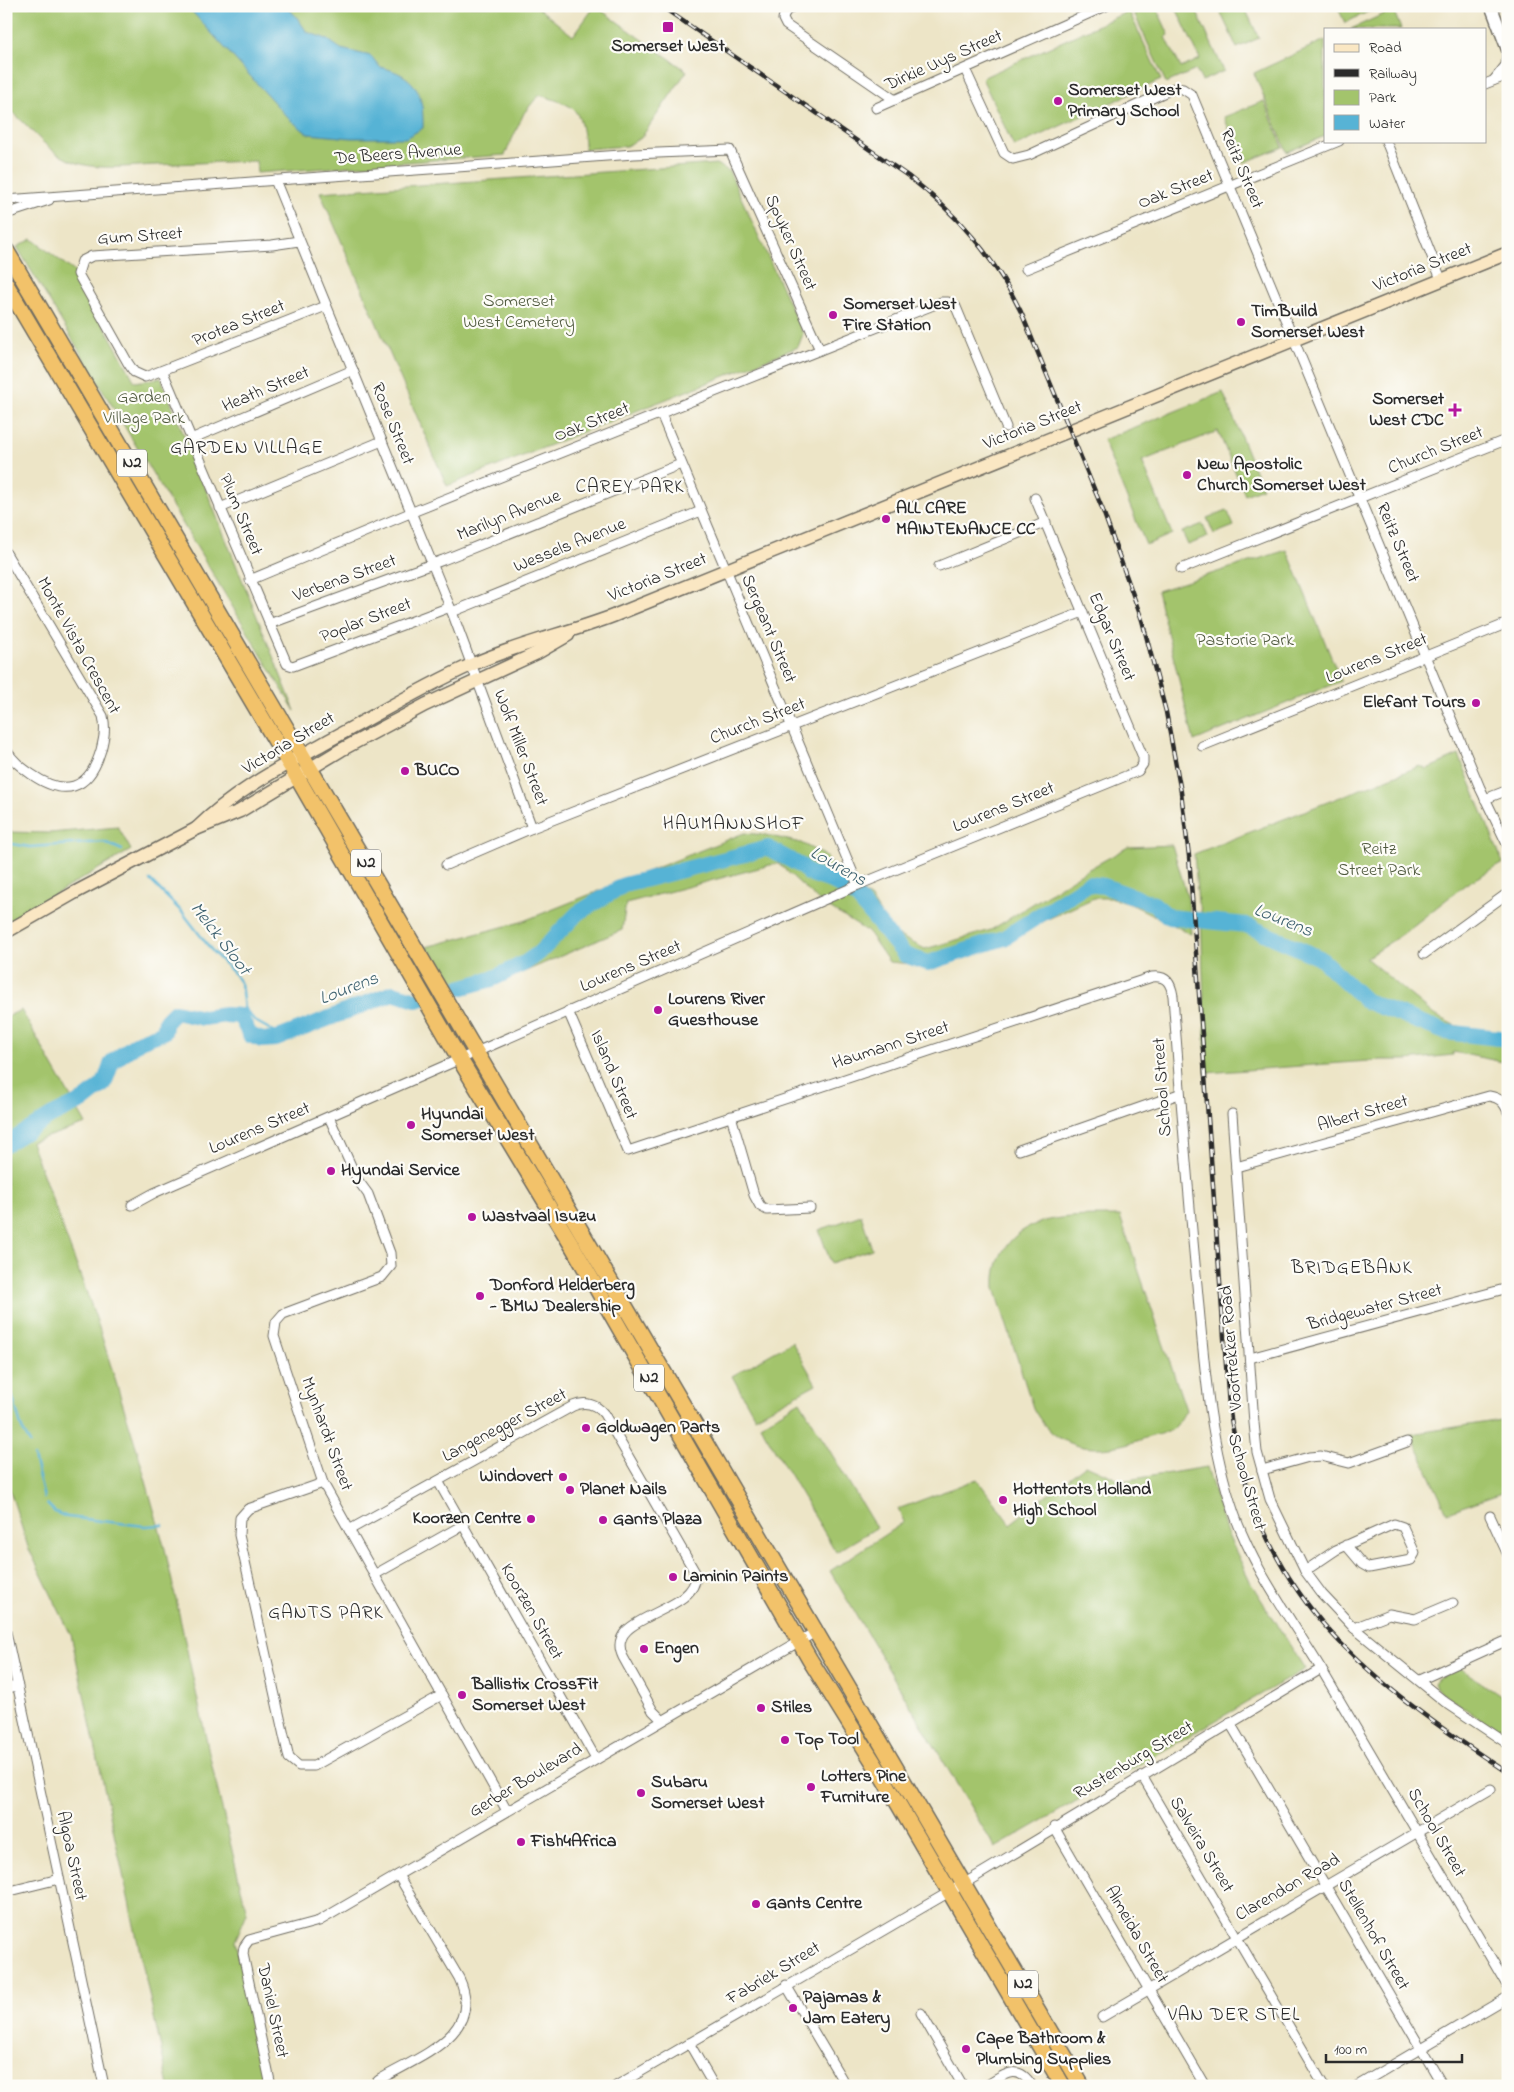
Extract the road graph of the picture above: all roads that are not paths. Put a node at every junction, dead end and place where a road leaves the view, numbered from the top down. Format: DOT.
graph roads {
  1 [pos="793,6"];
  2 [pos="1106,6"];
  3 [pos="1491,6"];
  4 [pos="1508,50"];
  5 [pos="966,69"];
  6 [pos="1508,75"];
  7 [pos="1490,82"];
  8 [pos="895,100"];
  9 [pos="876,108"];
  10 [pos="1337,142"];
  11 [pos="1386,142"];
  12 [pos="730,150"];
  13 [pos="275,180"];
  14 [pos="1230,186"];
  15 [pos="69,195"];
  16 [pos="6,200"];
  17 [pos="6,214"];
  18 [pos="300,241"];
  19 [pos="6,250"];
  20 [pos="1508,253"];
  21 [pos="1026,269"];
  22 [pos="1441,279"];
  23 [pos="6,284"];
  24 [pos="326,306"];
  25 [pos="1294,339"];
  26 [pos="820,350"];
  27 [pos="353,370"];
  28 [pos="163,372"];
  29 [pos="660,414"];
  30 [pos="1006,427"];
  31 [pos="191,439"];
  32 [pos="1508,439"];
  33 [pos="382,441"];
  34 [pos="681,464"];
  35 [pos="1035,498"];
  36 [pos="1361,499"];
  37 [pos="220,508"];
  38 [pos="701,511"];
  39 [pos="410,513"];
  40 [pos="1046,522"];
  41 [pos="6,553"];
  42 [pos="431,565"];
  43 [pos="939,566"];
  44 [pos="1181,569"];
  45 [pos="725,570"];
  46 [pos="250,580"];
  47 [pos="451,609"];
  48 [pos="1083,612"];
  49 [pos="1508,623"];
  50 [pos="269,624"];
  51 [pos="572,632"];
  52 [pos="1426,656"];
  53 [pos="472,664"];
  54 [pos="294,666"];
  55 [pos="477,680"];
  56 [pos="792,726"];
  57 [pos="1202,746"];
  58 [pos="6,750"];
  59 [pos="303,754"];
  60 [pos="288,762"];
  61 [pos="1143,764"];
  62 [pos="311,768"];
  63 [pos="297,777"];
  64 [pos="1508,790"];
  65 [pos="1485,799"];
  66 [pos="532,828"];
  67 [pos="196,830"];
  68 [pos="1508,846"];
  69 [pos="446,865"];
  70 [pos="854,887"];
  71 [pos="1508,893"];
  72 [pos="6,932"];
  73 [pos="1424,954"];
  74 [pos="1165,979"];
  75 [pos="568,1011"];
  76 [pos="477,1050"];
  77 [pos="459,1058"];
  78 [pos="1179,1094"];
  79 [pos="1508,1112"];
  80 [pos="1232,1114"];
  81 [pos="731,1116"];
  82 [pos="329,1117"];
  83 [pos="1019,1150"];
  84 [pos="628,1151"];
  85 [pos="1236,1167"];
  86 [pos="132,1206"];
  87 [pos="810,1208"];
  88 [pos="1508,1288"];
  89 [pos="1250,1358"];
  90 [pos="1407,1442"];
  91 [pos="1262,1470"];
  92 [pos="438,1481"];
  93 [pos="323,1483"];
  94 [pos="1490,1516"];
  95 [pos="463,1525"];
  96 [pos="349,1530"];
  97 [pos="1346,1545"];
  98 [pos="1508,1555"];
  99 [pos="1305,1570"];
  100 [pos="374,1575"];
  101 [pos="1453,1603"];
  102 [pos="1354,1628"];
  103 [pos="816,1631"];
  104 [pos="6,1632"];
  105 [pos="800,1640"];
  106 [pos="1508,1640"];
  107 [pos="1321,1669"];
  108 [pos="1420,1680"];
  109 [pos="18,1686"];
  110 [pos="6,1688"];
  111 [pos="442,1695"];
  112 [pos="662,1720"];
  113 [pos="1230,1723"];
  114 [pos="1508,1744"];
  115 [pos="596,1759"];
  116 [pos="1142,1776"];
  117 [pos="1491,1789"];
  118 [pos="507,1811"];
  119 [pos="1054,1828"];
  120 [pos="1416,1832"];
  121 [pos="398,1875"];
  122 [pos="59,1879"];
  123 [pos="964,1882"];
  124 [pos="1326,1885"];
  125 [pos="949,1890"];
  126 [pos="6,1892"];
  127 [pos="1237,1937"];
  128 [pos="246,1944"];
  129 [pos="786,1985"];
  130 [pos="1508,1987"];
  131 [pos="1148,1989"];
  132 [pos="1508,1997"];
  133 [pos="921,2013"];
  134 [pos="1102,2017"];
  135 [pos="689,2043"];
  136 [pos="1421,2048"];
  137 [pos="104,2086"];
  138 [pos="271,2086"];
  139 [pos="373,2086"];
  140 [pos="616,2086"];
  141 [pos="714,2086"];
  142 [pos="846,2086"];
  143 [pos="963,2086"];
  144 [pos="986,2086"];
  145 [pos="1032,2086"];
  146 [pos="1063,2086"];
  147 [pos="1082,2086"];
  148 [pos="1205,2086"];
  149 [pos="1324,2086"];
  150 [pos="1357,2086"];
  151 [pos="1443,2086"];
  1 -- 8 [label="street"];
  2 -- 5 [label="street, Dirkie Uys Street"];
  3 -- 4 [label="street"];
  4 -- 7 [label="street"];
  5 -- 8 [label="street, Dirkie Uys Street"];
  5 -- 14 [label="street, Reitz Street"];
  6 -- 7 [label="street"];
  8 -- 9 [label="street, Dirkie Uys Street"];
  10 -- 14 [label="street, Oak Street"];
  11 -- 22 [label="street"];
  12 -- 13 [label="street, De Beers Avenue"];
  12 -- 26 [label="street, Spyker Street"];
  13 -- 15 [label="street, De Beers Avenue"];
  13 -- 18 [label="street, Rose Street"];
  14 -- 21 [label="street, Oak Street"];
  14 -- 25 [label="street, Reitz Street"];
  15 -- 16 [label="street, De Beers Avenue"];
  15 -- 17 [label="street, De Beers Avenue"];
  18 -- 24 [label="street, Rose Street"];
  18 -- 28 [label="street, Gum Street"];
  19 -- 59 [label="highway, N2"];
  20 -- 22 [label="main road, Victoria Street"];
  22 -- 25 [label="main road, Victoria Street"];
  23 -- 60 [label="highway, N2"];
  24 -- 27 [label="street, Rose Street"];
  24 -- 28 [label="street, Protea Street"];
  25 -- 36 [label="street, Reitz Street"];
  25 -- 45 [label="main road, Victoria Street"];
  26 -- 29 [label="street, Oak Street"];
  26 -- 30 [label="street, Oak Street"];
  27 -- 31 [label="street, Heath Street"];
  27 -- 33 [label="street, Rose Street"];
  28 -- 31 [label="street, Plum Street"];
  29 -- 34 [label="street, Sergeant Street"];
  29 -- 39 [label="street, Oak Street"];
  31 -- 37 [label="street, Plum Street"];
  32 -- 36 [label="street, Church Street"];
  33 -- 37 [label="street"];
  33 -- 39 [label="street, Rose Street"];
  34 -- 38 [label="street, Sergeant Street"];
  34 -- 42 [label="street, Marilyn Avenue"];
  35 -- 40 [label="street, Edgar Street"];
  36 -- 44 [label="street, Church Street"];
  36 -- 52 [label="street, Reitz Street"];
  37 -- 46 [label="street, Plum Street"];
  38 -- 45 [label="street, Sergeant Street"];
  38 -- 47 [label="street, Wessels Avenue"];
  39 -- 42 [label="street, Rose Street"];
  39 -- 46 [label="street, Oak Street"];
  40 -- 43 [label="street"];
  40 -- 48 [label="street, Edgar Street"];
  41 -- 58 [label="street, Monte Vista Crescent"];
  42 -- 47 [label="street, Rose Street"];
  42 -- 50 [label="street, Verbena Street"];
  45 -- 51 [label="main road, Victoria Street"];
  45 -- 56 [label="street, Sergeant Street"];
  46 -- 50 [label="street, Plum Street"];
  47 -- 53 [label="street, Rose Street"];
  47 -- 54 [label="street, Poplar Street"];
  48 -- 56 [label="street, Church Street"];
  48 -- 61 [label="street, Edgar Street"];
  49 -- 52 [label="street, Lourens Street"];
  50 -- 54 [label="street, Plum Street"];
  51 -- 53 [label="main road, Victoria Street"];
  51 -- 55 [label="main road, Victoria Street"];
  52 -- 57 [label="street, Lourens Street"];
  52 -- 65 [label="street, Reitz Street"];
  53 -- 55 [label="street, Rose Street"];
  53 -- 59 [label="main road, Victoria Street"];
  55 -- 62 [label="main road, Victoria Street"];
  55 -- 66 [label="street, Wolf Miller Street"];
  56 -- 66 [label="street, Church Street"];
  56 -- 70 [label="street, Sergeant Street"];
  59 -- 60 [label="main road, Victoria Street"];
  59 -- 62 [label="highway, N2"];
  60 -- 63 [label="highway, N2"];
  60 -- 67 [label="main road, Victoria Street"];
  61 -- 70 [label="street, Lourens Street"];
  62 -- 63 [label="main road, Victoria Street"];
  62 -- 76 [label="highway, N2"];
  63 -- 67 [label="main road, Victoria Street"];
  63 -- 77 [label="highway, N2"];
  64 -- 65 [label="street"];
  65 -- 68 [label="street, Reitz Street"];
  66 -- 69 [label="street, Church Street"];
  67 -- 72 [label="main road, Victoria Street"];
  70 -- 75 [label="street, Lourens Street"];
  71 -- 73 [label="street"];
  74 -- 78 [label="street, School Street"];
  74 -- 81 [label="street, Haumann Street"];
  75 -- 76 [label="street, Lourens Street"];
  75 -- 84 [label="street, Island Street"];
  76 -- 77 [label="street, Lourens Street"];
  76 -- 103 [label="highway, N2"];
  77 -- 82 [label="street, Lourens Street"];
  77 -- 105 [label="highway, N2"];
  78 -- 83 [label="street"];
  78 -- 107 [label="street, School Street"];
  79 -- 85 [label="street, Albert Street"];
  80 -- 85 [label="street, Voortrekker Road"];
  81 -- 84 [label="street, Haumann Street"];
  81 -- 87 [label="street"];
  82 -- 86 [label="street, Lourens Street"];
  82 -- 93 [label="street, Mynhardt Street"];
  85 -- 89 [label="street, Voortrekker Road"];
  88 -- 89 [label="street, Bridgewater Street"];
  89 -- 91 [label="street, Voortrekker Road"];
  90 -- 91 [label="street"];
  91 -- 99 [label="street, Voortrekker Road"];
  92 -- 95 [label="street, Koorzen Street"];
  92 -- 96 [label="street, Langenegger Street"];
  92 -- 112 [label="street, Langenegger Street"];
  93 -- 96 [label="street, Mynhardt Street"];
  93 -- 111 [label="street"];
  94 -- 98 [label="street"];
  95 -- 100 [label="street"];
  95 -- 115 [label="street, Koorzen Street"];
  96 -- 100 [label="street, Mynhardt Street"];
  97 -- 97 [label="street"];
  97 -- 99 [label="street"];
  99 -- 102 [label="street, Voortrekker Road"];
  100 -- 111 [label="street, Mynhardt Street"];
  101 -- 102 [label="street"];
  102 -- 108 [label="street, Voortrekker Road"];
  103 -- 105 [label="street, Gerber Boulevard"];
  103 -- 123 [label="highway, N2"];
  104 -- 109 [label="street, Algoa Street"];
  105 -- 112 [label="street, Gerber Boulevard"];
  105 -- 125 [label="highway, N2"];
  106 -- 108 [label="street"];
  107 -- 113 [label="street, Rustenburg Street"];
  107 -- 120 [label="street, School Street"];
  108 -- 114 [label="street, Voortrekker Road"];
  109 -- 110 [label="street"];
  109 -- 122 [label="street, Algoa Street"];
  111 -- 118 [label="street, Mynhardt Street"];
  112 -- 115 [label="street, Gerber Boulevard"];
  113 -- 116 [label="street, Rustenburg Street"];
  113 -- 124 [label="street, Stellenhof Street"];
  115 -- 118 [label="street, Gerber Boulevard"];
  116 -- 119 [label="street, Rustenburg Street"];
  116 -- 127 [label="street, Salveira Street"];
  117 -- 120 [label="street, Clarendon Road"];
  118 -- 121 [label="street, Gerber Boulevard"];
  119 -- 123 [label="street, Rustenburg Street"];
  119 -- 131 [label="street, Almeida Street"];
  120 -- 124 [label="street, Clarendon Road"];
  120 -- 130 [label="street, School Street"];
  121 -- 128 [label="street, Gerber Boulevard"];
  121 -- 139 [label="street"];
  122 -- 126 [label="street"];
  122 -- 137 [label="street, Algoa Street"];
  123 -- 125 [label="street, Fabriek Street"];
  123 -- 147 [label="highway, N2"];
  124 -- 127 [label="street, Clarendon Road"];
  124 -- 136 [label="street, Stellenhof Street"];
  125 -- 129 [label="street, Fabriek Street"];
  125 -- 146 [label="highway, N2"];
  127 -- 131 [label="street, Clarendon Road"];
  127 -- 149 [label="street, Salveira Street"];
  128 -- 138 [label="street, Daniel Street"];
  129 -- 135 [label="street, Fabriek Street"];
  129 -- 142 [label="street"];
  131 -- 134 [label="street, Clarendon Road"];
  131 -- 148 [label="street, Almeida Street"];
  132 -- 136 [label="street"];
  133 -- 143 [label="street"];
  135 -- 140 [label="street, Fabriek Street"];
  135 -- 141 [label="street"];
  136 -- 150 [label="street"];
  136 -- 151 [label="street, Stellenhof Street"];
  144 -- 145 [label="street"];
}
